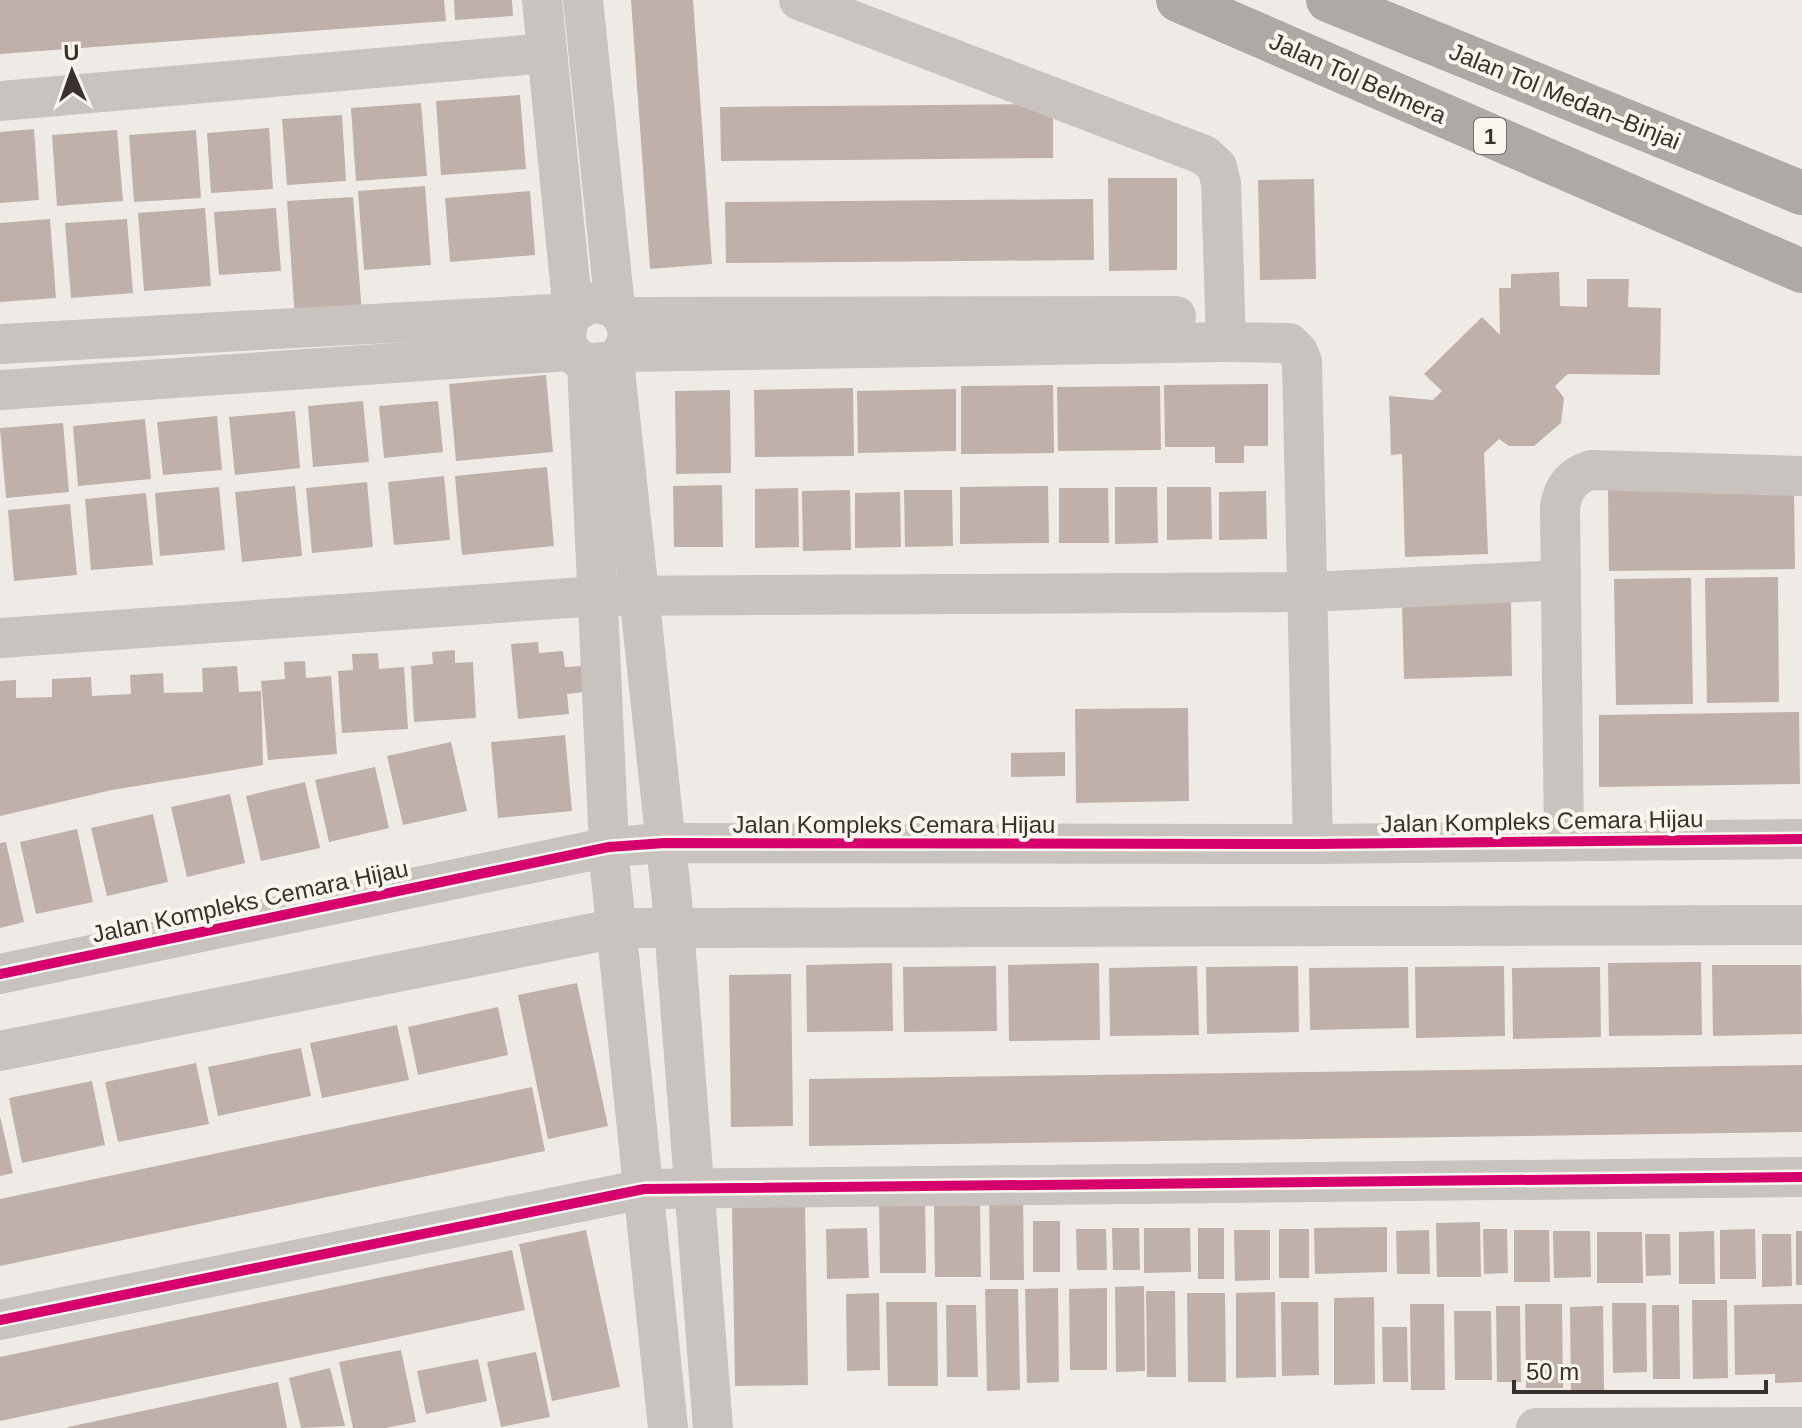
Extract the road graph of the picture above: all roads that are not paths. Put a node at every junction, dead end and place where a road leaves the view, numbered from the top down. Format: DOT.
graph roads {
  1 [pos="542,0"];
  2 [pos="583,0"];
  3 [pos="799,0"];
  4 [pos="1178,0"];
  5 [pos="1328,0"];
  6 [pos="547,53"];
  7 [pos="0,101"];
  8 [pos="1802,193"];
  9 [pos="1802,271"];
  10 [pos="1225,329"];
  11 [pos="601,338"];
  12 [pos="0,344"];
  13 [pos="0,390"];
  14 [pos="1802,476"];
  15 [pos="1561,580"];
  16 [pos="1309,592"];
  17 [pos="639,595"];
  18 [pos="598,596"];
  19 [pos="0,638"];
  20 [pos="1802,839"];
  21 [pos="1564,840"];
  22 [pos="1313,844"];
  23 [pos="666,852"];
  24 [pos="609,857"];
  25 [pos="673,915"];
  26 [pos="616,918"];
  27 [pos="1802,925"];
  28 [pos="0,974"];
  29 [pos="0,1051"];
  30 [pos="1802,1177"];
  31 [pos="694,1188"];
  32 [pos="644,1189"];
  33 [pos="0,1320"];
  34 [pos="1802,1427"];
  35 [pos="668,1428"];
  36 [pos="713,1428"];
  37 [pos="1536,1428"];
  1 -- 6 [label="street"];
  2 -- 11 [label="street"];
  3 -- 10 [label="street"];
  4 -- 9 [label="highway, Jalan Tol Belmera / 1"];
  5 -- 8 [label="highway, Jalan Tol Medan–Binjai"];
  6 -- 7 [label="street"];
  6 -- 11 [label="street"];
  10 -- 11 [label="street"];
  10 -- 16 [label="street"];
  11 -- 12 [label="street"];
  11 -- 13 [label="street"];
  11 -- 17 [label="street"];
  11 -- 18 [label="street"];
  14 -- 15 [label="street"];
  15 -- 16 [label="street"];
  15 -- 21 [label="street"];
  16 -- 17 [label="street"];
  16 -- 22 [label="street"];
  17 -- 18 [label="street"];
  17 -- 23 [label="street"];
  18 -- 19 [label="street"];
  18 -- 24 [label="street"];
  20 -- 21 [label="street, Jalan Kompleks Cemara Hijau"];
  21 -- 22 [label="street, Jalan Kompleks Cemara Hijau"];
  22 -- 23 [label="street, Jalan Kompleks Cemara Hijau"];
  23 -- 24 [label="street, Jalan Kompleks Cemara Hijau"];
  23 -- 25 [label="street"];
  24 -- 26 [label="street"];
  24 -- 28 [label="street, Jalan Kompleks Cemara Hijau"];
  25 -- 26 [label="street"];
  25 -- 27 [label="street"];
  25 -- 31 [label="street"];
  26 -- 29 [label="street"];
  26 -- 32 [label="street"];
  30 -- 31 [label="street"];
  31 -- 32 [label="street"];
  31 -- 36 [label="street"];
  32 -- 33 [label="street"];
  32 -- 35 [label="street"];
  34 -- 37 [label="street"];
}
